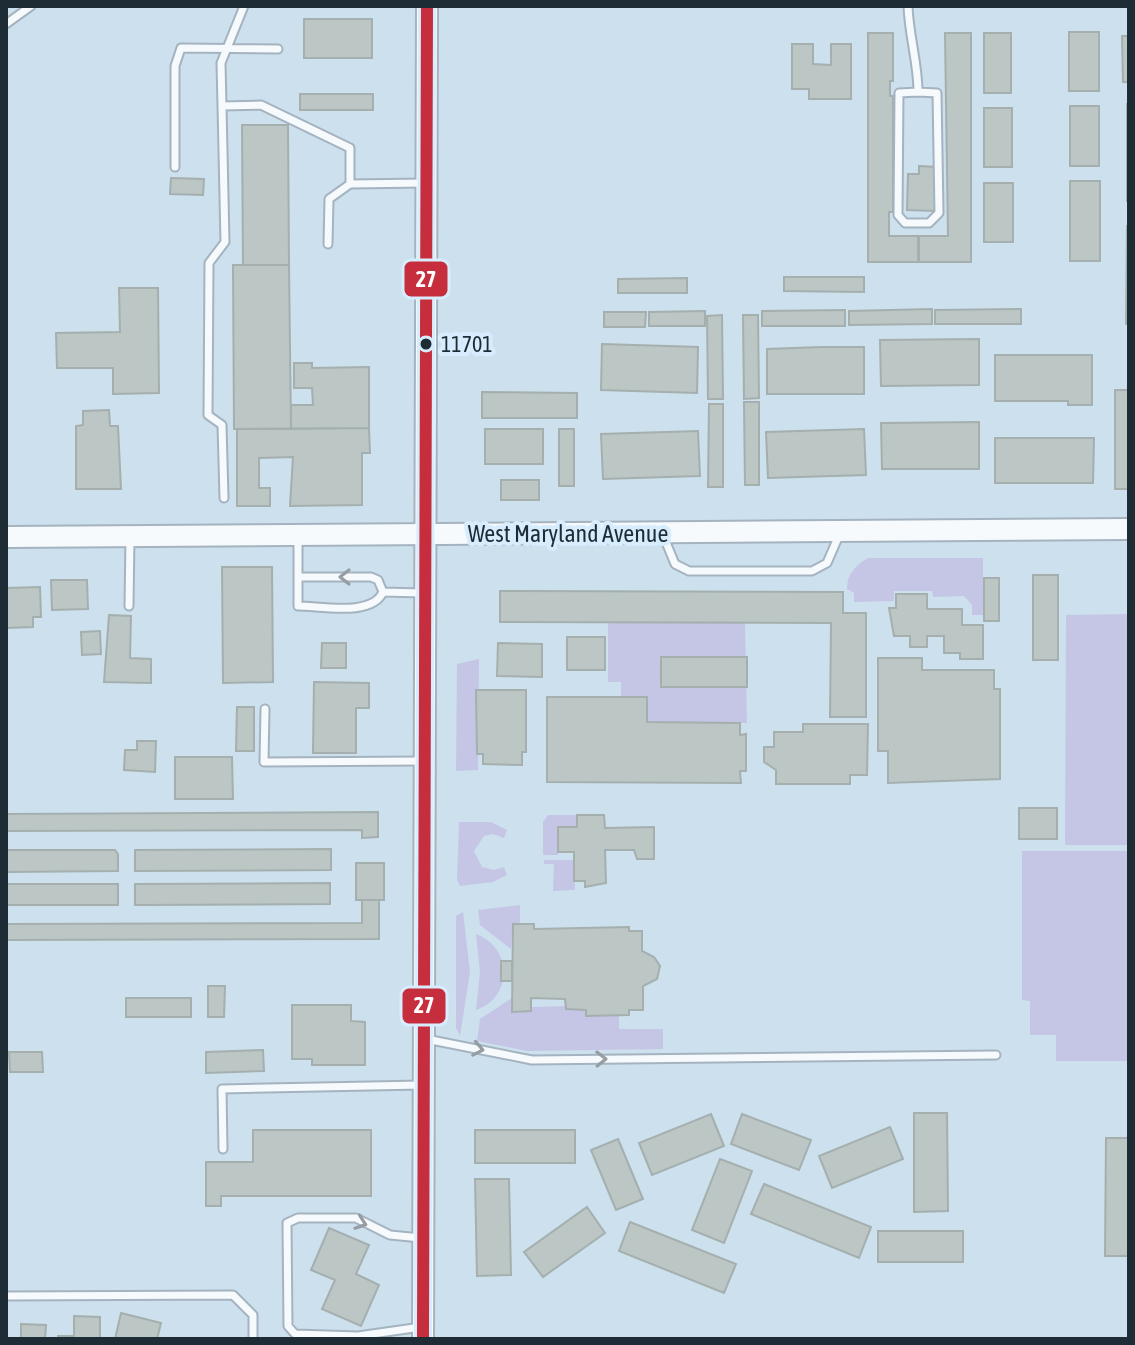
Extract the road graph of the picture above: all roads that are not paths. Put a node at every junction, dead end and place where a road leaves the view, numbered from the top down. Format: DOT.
graph roads {
  1 [pos="31,6"];
  2 [pos="244,6"];
  3 [pos="427,6"];
  4 [pos="908,6"];
  5 [pos="6,24"];
  6 [pos="226,48"];
  7 [pos="278,49"];
  8 [pos="918,92"];
  9 [pos="222,106"];
  10 [pos="175,167"];
  11 [pos="427,183"];
  12 [pos="350,184"];
  13 [pos="328,244"];
  14 [pos="224,498"];
  15 [pos="1129,529"];
  16 [pos="840,532"];
  17 [pos="662,533"];
  18 [pos="298,535"];
  19 [pos="424,535"];
  20 [pos="130,536"];
  21 [pos="6,537"];
  22 [pos="298,577"];
  23 [pos="383,592"];
  24 [pos="424,593"];
  25 [pos="129,606"];
  26 [pos="265,709"];
  27 [pos="424,761"];
  28 [pos="423,1038"];
  29 [pos="996,1055"];
  30 [pos="423,1085"];
  31 [pos="223,1149"];
  32 [pos="423,1239"];
  33 [pos="6,1296"];
  34 [pos="423,1333"];
  35 [pos="253,1339"];
  1 -- 5 [label="lane"];
  2 -- 6 [label="lane"];
  3 -- 11 [label="main road"];
  4 -- 8 [label="lane"];
  6 -- 7 [label="lane"];
  6 -- 9 [label="lane"];
  6 -- 10 [label="lane"];
  8 -- 8 [label="lane"];
  9 -- 12 [label="lane"];
  9 -- 14 [label="lane"];
  11 -- 12 [label="lane"];
  11 -- 19 [label="main road"];
  12 -- 13 [label="lane"];
  15 -- 16 [label="main road, West Maryland Avenue"];
  16 -- 17 [label="main road, West Maryland Avenue"];
  16 -- 17 [label="lane"];
  17 -- 19 [label="main road, West Maryland Avenue"];
  18 -- 19 [label="main road, West Maryland Avenue"];
  18 -- 20 [label="main road, West Maryland Avenue"];
  18 -- 22 [label="lane"];
  19 -- 24 [label="main road"];
  20 -- 21 [label="main road, West Maryland Avenue"];
  20 -- 25 [label="lane"];
  23 -- 22 [label="lane, one-way"];
  22 -- 23 [label="lane"];
  23 -- 24 [label="lane"];
  24 -- 27 [label="main road"];
  26 -- 27 [label="lane"];
  27 -- 28 [label="main road"];
  28 -- 29 [label="lane, one-way"];
  28 -- 30 [label="main road"];
  30 -- 31 [label="lane"];
  30 -- 32 [label="main road"];
  32 -- 34 [label="main road"];
  34 -- 32 [label="lane, one-way"];
  33 -- 35 [label="lane"];
}
